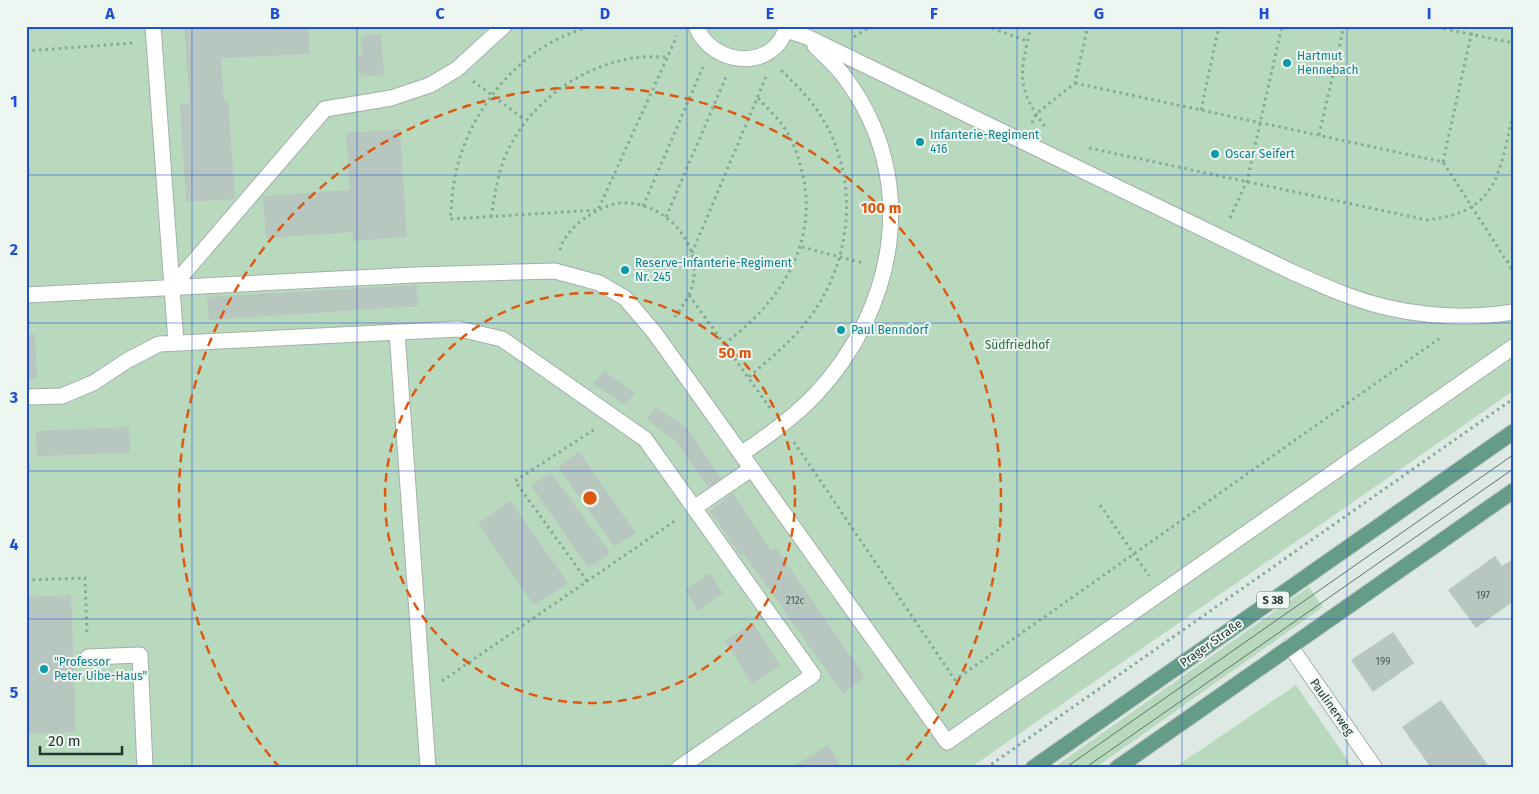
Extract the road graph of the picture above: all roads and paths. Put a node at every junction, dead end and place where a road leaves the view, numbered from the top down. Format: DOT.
graph roads {
  1 [pos="504,26"];
  2 [pos="588,26"];
  3 [pos="696,26"];
  4 [pos="986,26"];
  5 [pos="1031,26"];
  6 [pos="1088,26"];
  7 [pos="1219,26"];
  8 [pos="1282,26"];
  9 [pos="1344,26"];
  10 [pos="1431,26"];
  11 [pos="1473,26"];
  12 [pos="786,28"];
  13 [pos="153,34"];
  14 [pos="678,34"];
  15 [pos="1471,35"];
  16 [pos="807,37"];
  17 [pos="1027,41"];
  18 [pos="1513,43"];
  19 [pos="711,48"];
  20 [pos="26,51"];
  21 [pos="668,57"];
  22 [pos="734,58"];
  23 [pos="778,67"];
  24 [pos="457,69"];
  25 [pos="769,70"];
  26 [pos="1075,83"];
  27 [pos="492,95"];
  28 [pos="758,98"];
  29 [pos="1201,110"];
  30 [pos="1036,114"];
  31 [pos="1513,114"];
  32 [pos="525,120"];
  33 [pos="1260,123"];
  34 [pos="1050,134"];
  35 [pos="1320,135"];
  36 [pos="1026,143"];
  37 [pos="1082,146"];
  38 [pos="1443,162"];
  39 [pos="1247,181"];
  40 [pos="643,206"];
  41 [pos="1473,207"];
  42 [pos="598,210"];
  43 [pos="491,217"];
  44 [pos="666,217"];
  45 [pos="1221,237"];
  46 [pos="801,247"];
  47 [pos="692,253"];
  48 [pos="841,257"];
  49 [pos="1513,258"];
  50 [pos="1507,262"];
  51 [pos="886,269"];
  52 [pos="555,271"];
  53 [pos="1513,271"];
  54 [pos="172,287"];
  55 [pos="26,295"];
  56 [pos="689,295"];
  57 [pos="1513,312"];
  58 [pos="1444,315"];
  59 [pos="397,332"];
  60 [pos="654,332"];
  61 [pos="176,343"];
  62 [pos="724,344"];
  63 [pos="1513,347"];
  64 [pos="749,377"];
  65 [pos="26,397"];
  66 [pos="1513,400"];
  67 [pos="614,417"];
  68 [pos="783,426"];
  69 [pos="1513,432"];
  70 [pos="741,454"];
  71 [pos="751,469"];
  72 [pos="1513,491"];
  73 [pos="1100,505"];
  74 [pos="694,508"];
  75 [pos="1134,554"];
  76 [pos="26,580"];
  77 [pos="587,581"];
  78 [pos="1161,593"];
  79 [pos="1290,646"];
  80 [pos="88,657"];
  81 [pos="423,694"];
  82 [pos="145,768"];
  83 [pos="428,768"];
  84 [pos="679,768"];
  85 [pos="986,768"];
  86 [pos="1033,768"];
  87 [pos="1117,768"];
  88 [pos="1375,768"];
  1 -- 24 [label="street"];
  2 -- 27 [label="path"];
  3 -- 19 [label="street"];
  4 -- 17 [label="path"];
  5 -- 17 [label="path"];
  6 -- 26 [label="path"];
  7 -- 29 [label="path"];
  8 -- 33 [label="path"];
  9 -- 35 [label="path"];
  10 -- 15 [label="path"];
  11 -- 15 [label="path"];
  12 -- 16 [label="street"];
  12 -- 22 [label="street"];
  13 -- 20 [label="path"];
  13 -- 54 [label="street"];
  14 -- 21 [label="path"];
  15 -- 18 [label="path"];
  15 -- 38 [label="path"];
  16 -- 36 [label="street"];
  16 -- 51 [label="street"];
  17 -- 30 [label="path"];
  19 -- 22 [label="street"];
  19 -- 40 [label="path"];
  21 -- 32 [label="path"];
  21 -- 42 [label="path"];
  22 -- 44 [label="path"];
  23 -- 48 [label="path"];
  24 -- 27 [label="path"];
  24 -- 54 [label="street"];
  25 -- 28 [label="path"];
  26 -- 29 [label="path"];
  26 -- 30 [label="path"];
  27 -- 32 [label="path"];
  27 -- 43 [label="path"];
  28 -- 46 [label="path"];
  28 -- 47 [label="path"];
  29 -- 33 [label="path"];
  30 -- 34 [label="path"];
  30 -- 36 [label="path"];
  31 -- 41 [label="path"];
  32 -- 43 [label="path"];
  33 -- 35 [label="path"];
  33 -- 39 [label="path"];
  35 -- 38 [label="path"];
  36 -- 45 [label="street"];
  37 -- 39 [label="path"];
  38 -- 41 [label="path"];
  39 -- 41 [label="path"];
  39 -- 45 [label="path"];
  40 -- 42 [label="path"];
  40 -- 44 [label="path"];
  41 -- 50 [label="path"];
  42 -- 43 [label="path"];
  42 -- 52 [label="path"];
  44 -- 47 [label="path"];
  45 -- 58 [label="street"];
  46 -- 48 [label="path"];
  46 -- 62 [label="path"];
  47 -- 56 [label="path"];
  48 -- 51 [label="path"];
  48 -- 64 [label="path"];
  49 -- 50 [label="path"];
  50 -- 53 [label="path"];
  51 -- 68 [label="street"];
  52 -- 54 [label="street"];
  52 -- 60 [label="street"];
  54 -- 55 [label="street"];
  54 -- 61 [label="street"];
  56 -- 60 [label="path"];
  56 -- 62 [label="path"];
  57 -- 58 [label="street"];
  58 -- 75 [label="path"];
  59 -- 61 [label="street"];
  59 -- 67 [label="street"];
  59 -- 81 [label="street"];
  60 -- 70 [label="street"];
  61 -- 65 [label="street"];
  62 -- 64 [label="path"];
  63 -- 78 [label="street"];
  64 -- 68 [label="path"];
  66 -- 85 [label="path"];
  67 -- 74 [label="street"];
  67 -- 77 [label="path"];
  68 -- 70 [label="street"];
  68 -- 75 [label="path"];
  69 -- 86 [label="main road, Prager Straße / S 38"];
  70 -- 71 [label="street"];
  71 -- 74 [label="street"];
  71 -- 78 [label="street"];
  72 -- 79 [label="main road"];
  73 -- 75 [label="path"];
  74 -- 77 [label="path"];
  74 -- 84 [label="street"];
  75 -- 78 [label="path"];
  76 -- 80 [label="path"];
  77 -- 81 [label="path"];
  79 -- 87 [label="main road"];
  79 -- 88 [label="street, Paulinerweg"];
  80 -- 82 [label="street"];
  81 -- 83 [label="street"];
}
